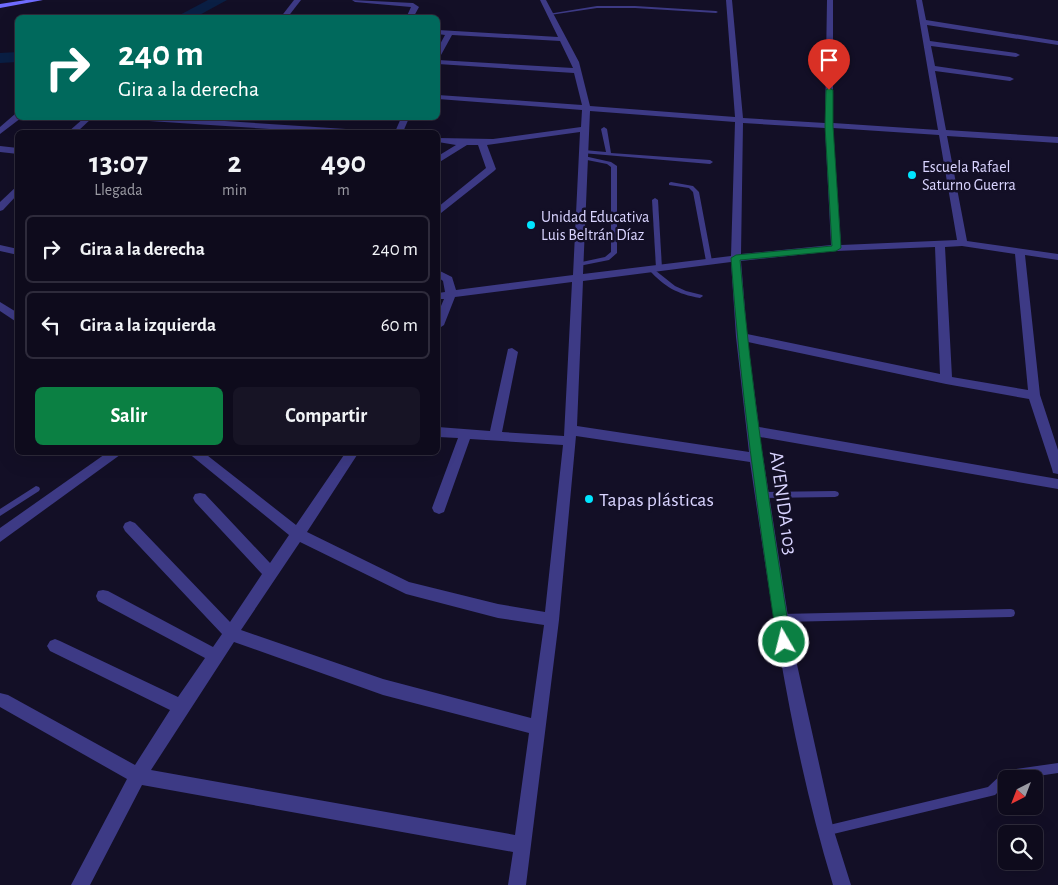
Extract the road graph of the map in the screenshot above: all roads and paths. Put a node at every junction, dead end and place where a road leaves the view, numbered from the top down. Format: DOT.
graph roads {
  1 [pos="40,0"];
  2 [pos="298,0"];
  3 [pos="356,0"];
  4 [pos="543,0"];
  5 [pos="729,0"];
  6 [pos="830,0"];
  7 [pos="919,0"];
  8 [pos="0,6"];
  9 [pos="716,12"];
  10 [pos="550,14"];
  11 [pos="286,15"];
  12 [pos="411,15"];
  13 [pos="922,22"];
  14 [pos="440,32"];
  15 [pos="450,33"];
  16 [pos="563,39"];
  17 [pos="926,43"];
  18 [pos="1058,43"];
  19 [pos="440,50"];
  20 [pos="1016,55"];
  21 [pos="440,62"];
  22 [pos="931,68"];
  23 [pos="577,71"];
  24 [pos="1010,79"];
  25 [pos="440,97"];
  26 [pos="586,107"];
  27 [pos="15,118"];
  28 [pos="86,120"];
  29 [pos="212,120"];
  30 [pos="740,120"];
  31 [pos="243,121"];
  32 [pos="829,126"];
  33 [pos="585,129"];
  34 [pos="604,129"];
  35 [pos="74,130"];
  36 [pos="327,130"];
  37 [pos="0,131"];
  38 [pos="942,133"];
  39 [pos="440,140"];
  40 [pos="1058,140"];
  41 [pos="463,144"];
  42 [pos="482,144"];
  43 [pos="0,149"];
  44 [pos="15,150"];
  45 [pos="609,154"];
  46 [pos="584,155"];
  47 [pos="440,159"];
  48 [pos="710,162"];
  49 [pos="671,184"];
  50 [pos="9,197"];
  51 [pos="655,200"];
  52 [pos="0,208"];
  53 [pos="440,209"];
  54 [pos="940,243"];
  55 [pos="962,243"];
  56 [pos="0,248"];
  57 [pos="836,248"];
  58 [pos="15,251"];
  59 [pos="1020,252"];
  60 [pos="1058,257"];
  61 [pos="736,258"];
  62 [pos="709,260"];
  63 [pos="579,264"];
  64 [pos="655,268"];
  65 [pos="440,274"];
  66 [pos="578,279"];
  67 [pos="451,294"];
  68 [pos="440,296"];
  69 [pos="700,296"];
  70 [pos="0,306"];
  71 [pos="15,317"];
  72 [pos="440,320"];
  73 [pos="742,337"];
  74 [pos="512,352"];
  75 [pos="946,380"];
  76 [pos="1034,396"];
  77 [pos="754,431"];
  78 [pos="440,432"];
  79 [pos="466,434"];
  80 [pos="495,436"];
  81 [pos="570,436"];
  82 [pos="114,455"];
  83 [pos="197,455"];
  84 [pos="350,455"];
  85 [pos="756,458"];
  86 [pos="1058,469"];
  87 [pos="1058,484"];
  88 [pos="36,489"];
  89 [pos="835,494"];
  90 [pos="761,495"];
  91 [pos="200,498"];
  92 [pos="440,508"];
  93 [pos="0,513"];
  94 [pos="130,527"];
  95 [pos="298,534"];
  96 [pos="0,536"];
  97 [pos="270,573"];
  98 [pos="103,596"];
  99 [pos="1011,613"];
  100 [pos="781,618"];
  101 [pos="552,620"];
  102 [pos="232,634"];
  103 [pos="55,646"];
  104 [pos="216,656"];
  105 [pos="2,700"];
  106 [pos="181,707"];
  107 [pos="539,728"];
  108 [pos="1058,768"];
  109 [pos="138,776"];
  110 [pos="825,831"];
  111 [pos="522,844"];
  112 [pos="80,885"];
  113 [pos="517,885"];
  114 [pos="842,885"];
  1 -- 8 [label="main road"];
  2 -- 11 [label="street"];
  3 -- 12 [label="street"];
  4 -- 10 [label="street"];
  5 -- 30 [label="street, AVENIDA 103"];
  6 -- 32 [label="street"];
  7 -- 13 [label="street"];
  9 -- 10 [label="lane"];
  10 -- 16 [label="street"];
  13 -- 17 [label="street"];
  13 -- 18 [label="street"];
  14 -- 15 [label="street"];
  15 -- 16 [label="street"];
  15 -- 19 [label="street"];
  16 -- 23 [label="street"];
  17 -- 20 [label="street"];
  17 -- 22 [label="street"];
  21 -- 23 [label="street"];
  22 -- 24 [label="street"];
  22 -- 38 [label="street"];
  23 -- 26 [label="street"];
  25 -- 26 [label="street"];
  26 -- 30 [label="street"];
  26 -- 33 [label="street"];
  27 -- 37 [label="street"];
  28 -- 35 [label="street"];
  29 -- 31 [label="street"];
  30 -- 32 [label="street"];
  30 -- 61 [label="street, AVENIDA 103"];
  31 -- 36 [label="street"];
  32 -- 38 [label="street"];
  32 -- 57 [label="street"];
  33 -- 42 [label="street"];
  33 -- 46 [label="street"];
  34 -- 45 [label="lane"];
  38 -- 40 [label="street"];
  38 -- 55 [label="street"];
  39 -- 41 [label="street"];
  41 -- 42 [label="street"];
  41 -- 47 [label="street"];
  42 -- 53 [label="street"];
  43 -- 44 [label="street"];
  45 -- 46 [label="lane"];
  45 -- 48 [label="lane"];
  46 -- 63 [label="street"];
  46 -- 63 [label="lane"];
  49 -- 62 [label="lane"];
  50 -- 52 [label="street"];
  51 -- 64 [label="lane"];
  54 -- 55 [label="street"];
  54 -- 57 [label="street"];
  54 -- 75 [label="street"];
  55 -- 59 [label="street"];
  56 -- 58 [label="street"];
  57 -- 61 [label="street"];
  59 -- 60 [label="street"];
  59 -- 76 [label="street"];
  61 -- 62 [label="street"];
  61 -- 73 [label="street, AVENIDA 103"];
  62 -- 64 [label="street"];
  63 -- 66 [label="street"];
  64 -- 66 [label="street"];
  64 -- 69 [label="lane"];
  65 -- 67 [label="street"];
  66 -- 67 [label="street"];
  66 -- 81 [label="street"];
  67 -- 68 [label="street"];
  67 -- 72 [label="street"];
  70 -- 71 [label="street"];
  73 -- 75 [label="street"];
  73 -- 77 [label="street, AVENIDA 103"];
  74 -- 80 [label="street"];
  75 -- 76 [label="street"];
  76 -- 86 [label="street"];
  77 -- 85 [label="street, AVENIDA 103"];
  77 -- 87 [label="street"];
  78 -- 79 [label="street"];
  79 -- 80 [label="street"];
  79 -- 92 [label="street"];
  80 -- 81 [label="street"];
  81 -- 85 [label="street"];
  81 -- 101 [label="street"];
  82 -- 96 [label="street"];
  83 -- 95 [label="street"];
  84 -- 95 [label="street"];
  85 -- 90 [label="street, AVENIDA 103"];
  88 -- 93 [label="lane"];
  89 -- 90 [label="lane"];
  90 -- 100 [label="street, AVENIDA 103"];
  91 -- 97 [label="street"];
  94 -- 102 [label="street"];
  95 -- 97 [label="street"];
  95 -- 101 [label="street"];
  97 -- 102 [label="street"];
  98 -- 104 [label="street"];
  99 -- 100 [label="lane"];
  100 -- 110 [label="street, AVENIDA 103"];
  101 -- 107 [label="street"];
  102 -- 104 [label="street"];
  102 -- 107 [label="street"];
  103 -- 106 [label="street"];
  104 -- 106 [label="street"];
  105 -- 109 [label="street"];
  106 -- 109 [label="street"];
  107 -- 111 [label="street"];
  108 -- 110 [label="lane"];
  109 -- 111 [label="street"];
  109 -- 112 [label="street"];
  110 -- 114 [label="street, AVENIDA 103"];
  111 -- 113 [label="street"];
}
